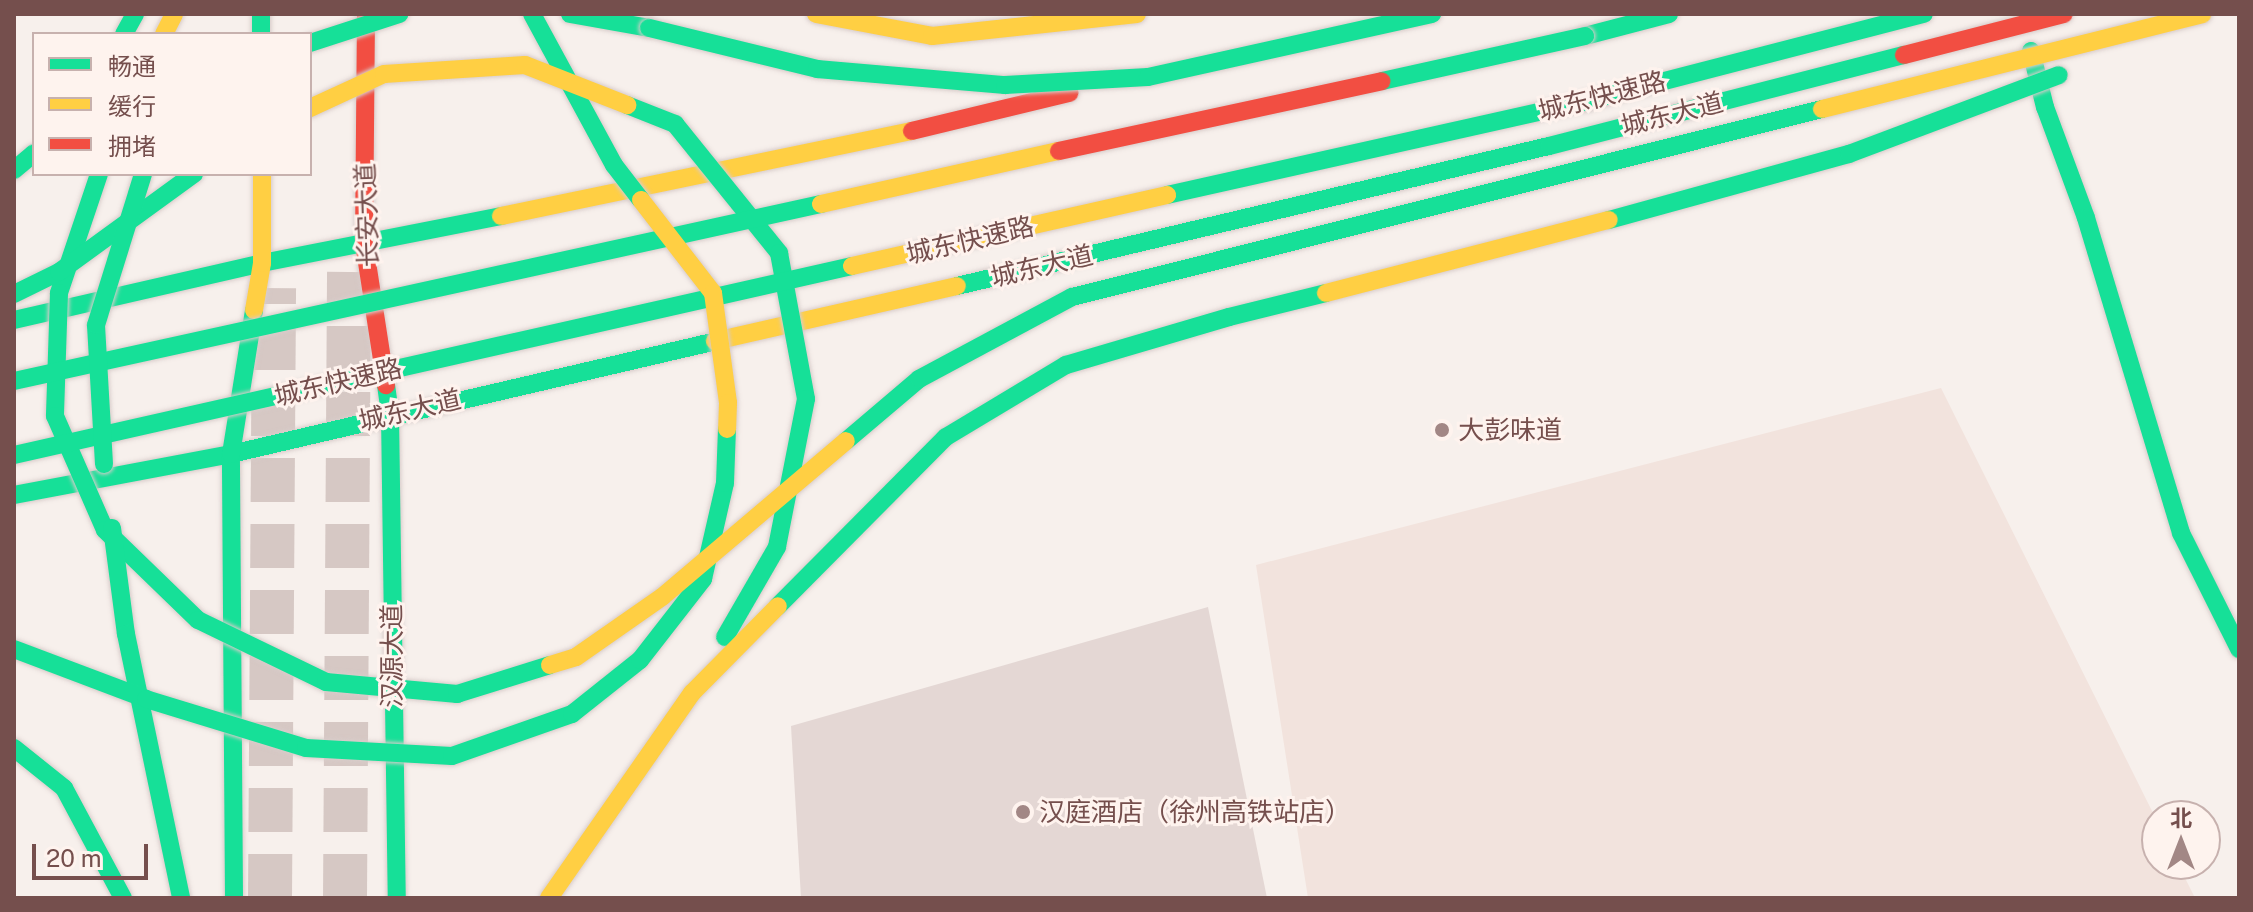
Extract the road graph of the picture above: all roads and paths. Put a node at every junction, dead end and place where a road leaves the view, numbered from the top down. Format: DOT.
graph roads {
  1 [pos="135,14"];
  2 [pos="174,14"];
  3 [pos="366,14"];
  4 [pos="399,14"];
  5 [pos="532,14"];
  6 [pos="570,14"];
  7 [pos="816,14"];
  8 [pos="1137,14"];
  9 [pos="1394,14"];
  10 [pos="1432,14"];
  11 [pos="1669,14"];
  12 [pos="1924,14"];
  13 [pos="2064,14"];
  14 [pos="2202,14"];
  15 [pos="2221,14"];
  16 [pos="2024,24"];
  17 [pos="125,32"];
  18 [pos="165,32"];
  19 [pos="312,42"];
  20 [pos="2102,59"];
  21 [pos="2072,70"];
  22 [pos="312,107"];
  23 [pos="32,155"];
  24 [pos="14,170"];
  25 [pos="98,176"];
  26 [pos="142,176"];
  27 [pos="191,176"];
  28 [pos="262,176"];
  29 [pos="364,243"];
  30 [pos="262,263"];
  31 [pos="14,294"];
  32 [pos="14,320"];
  33 [pos="14,381"];
  34 [pos="390,414"];
  35 [pos="231,454"];
  36 [pos="14,455"];
  37 [pos="14,495"];
  38 [pos="14,649"];
  39 [pos="2239,649"];
  40 [pos="692,693"];
  41 [pos="14,748"];
  42 [pos="123,898"];
  43 [pos="181,898"];
  44 [pos="234,898"];
  45 [pos="397,898"];
  46 [pos="549,898"];
  1 -- 17 [label="main road"];
  2 -- 18 [label="main road"];
  3 -- 29 [label="main road, 长安大道"];
  4 -- 19 [label="main road, bridge"];
  5 -- 38 [label="main road, bridge"];
  6 -- 10 [label="main road, bridge"];
  7 -- 8 [label="main road"];
  9 -- 29 [label="main road"];
  11 -- 33 [label="main road, bridge"];
  12 -- 36 [label="main road, 城东快速路, bridge"];
  13 -- 16 [label="main road, 城东大道"];
  14 -- 25 [label="main road, bridge"];
  15 -- 20 [label="main road"];
  16 -- 34 [label="main road, 城东大道"];
  16 -- 39 [label="main road"];
  21 -- 40 [label="main road, bridge"];
  22 -- 40 [label="main road, bridge"];
  23 -- 24 [label="main road"];
  26 -- 43 [label="main road, bridge"];
  27 -- 31 [label="main road, bridge"];
  28 -- 30 [label="main road"];
  29 -- 30 [label="main road"];
  29 -- 34 [label="main road, 长安大道"];
  30 -- 32 [label="main road"];
  30 -- 35 [label="main road"];
  34 -- 35 [label="main road, 城东大道"];
  34 -- 45 [label="main road, 汉源大道"];
  35 -- 37 [label="main road, 城东大道"];
  35 -- 44 [label="main road"];
  40 -- 46 [label="main road, bridge"];
  41 -- 42 [label="main road"];
}
